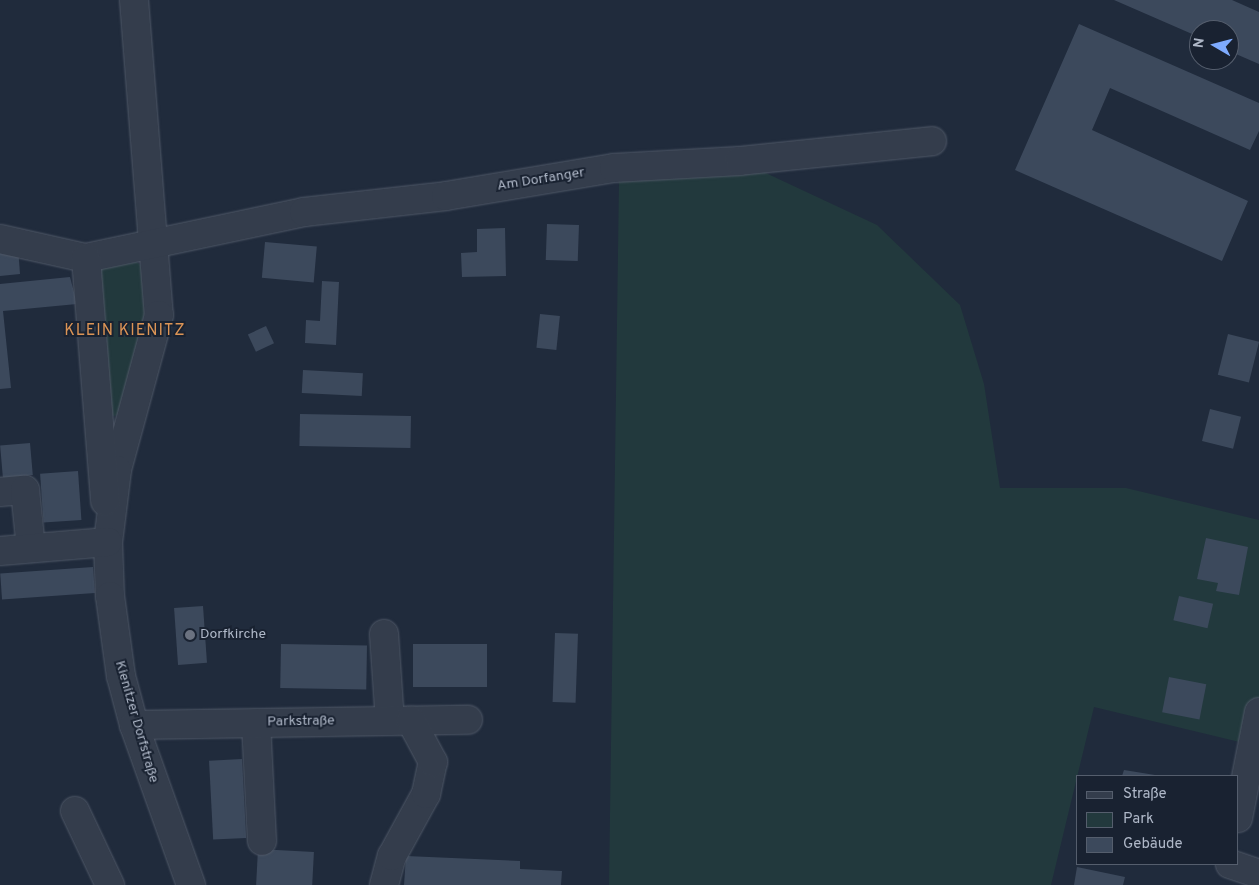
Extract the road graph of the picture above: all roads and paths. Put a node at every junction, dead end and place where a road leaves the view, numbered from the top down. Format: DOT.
graph roads {
  1 [pos="134,0"];
  2 [pos="932,141"];
  3 [pos="0,239"];
  4 [pos="154,246"];
  5 [pos="86,258"];
  6 [pos="0,492"];
  7 [pos="109,532"];
  8 [pos="31,548"];
  9 [pos="0,551"];
  10 [pos="384,634"];
  11 [pos="1259,712"];
  12 [pos="468,720"];
  13 [pos="401,721"];
  14 [pos="256,723"];
  15 [pos="134,725"];
  16 [pos="1253,771"];
  17 [pos="75,811"];
  18 [pos="1239,815"];
  19 [pos="262,841"];
  20 [pos="1229,865"];
  21 [pos="1232,865"];
  22 [pos="1259,874"];
  23 [pos="110,885"];
  24 [pos="191,885"];
  25 [pos="384,885"];
  26 [pos="1224,885"];
  1 -- 4 [label="street, Kienitzer Dorfstraße"];
  2 -- 4 [label="street, Am Dorfanger"];
  3 -- 5 [label="street"];
  4 -- 5 [label="street, Am Dorfanger"];
  4 -- 7 [label="street, Kienitzer Dorfstraße"];
  5 -- 7 [label="street, Kienitzer Dorfstraße"];
  6 -- 8 [label="street"];
  7 -- 8 [label="street"];
  7 -- 15 [label="street, Kienitzer Dorfstraße"];
  8 -- 9 [label="street"];
  10 -- 13 [label="street"];
  11 -- 16 [label="street"];
  12 -- 13 [label="street, Parkstraße"];
  13 -- 14 [label="street, Parkstraße"];
  13 -- 25 [label="street"];
  14 -- 15 [label="street, Parkstraße"];
  14 -- 19 [label="street"];
  15 -- 24 [label="street, Kienitzer Dorfstraße"];
  16 -- 18 [label="street"];
  17 -- 23 [label="street"];
  20 -- 26 [label="street"];
  21 -- 22 [label="street"];
}
